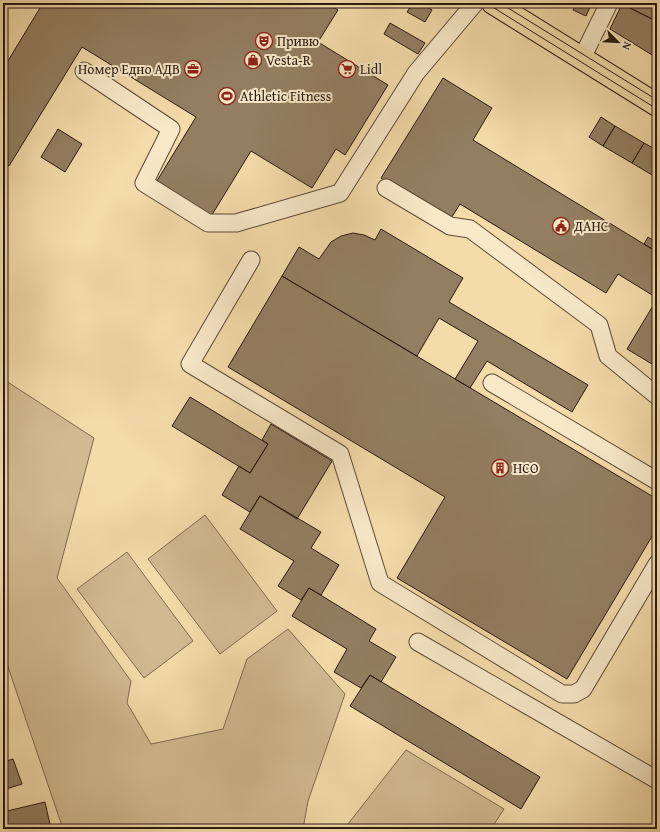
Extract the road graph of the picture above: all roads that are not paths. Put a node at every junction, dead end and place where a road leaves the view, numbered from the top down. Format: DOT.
graph roads {
  1 [pos="475,3"];
  2 [pos="493,3"];
  3 [pos="609,3"];
  4 [pos="582,58"];
  5 [pos="84,71"];
  6 [pos="657,104"];
  7 [pos="386,188"];
  8 [pos="251,260"];
  9 [pos="492,383"];
  10 [pos="657,396"];
  11 [pos="657,481"];
  12 [pos="657,564"];
  13 [pos="418,642"];
  14 [pos="657,780"];
  1 -- 5 [label="street"];
  2 -- 4 [label="main road"];
  3 -- 4 [label="street"];
  4 -- 6 [label="main road"];
  7 -- 10 [label="street"];
  8 -- 12 [label="street"];
  9 -- 11 [label="street"];
  13 -- 14 [label="street"];
}
